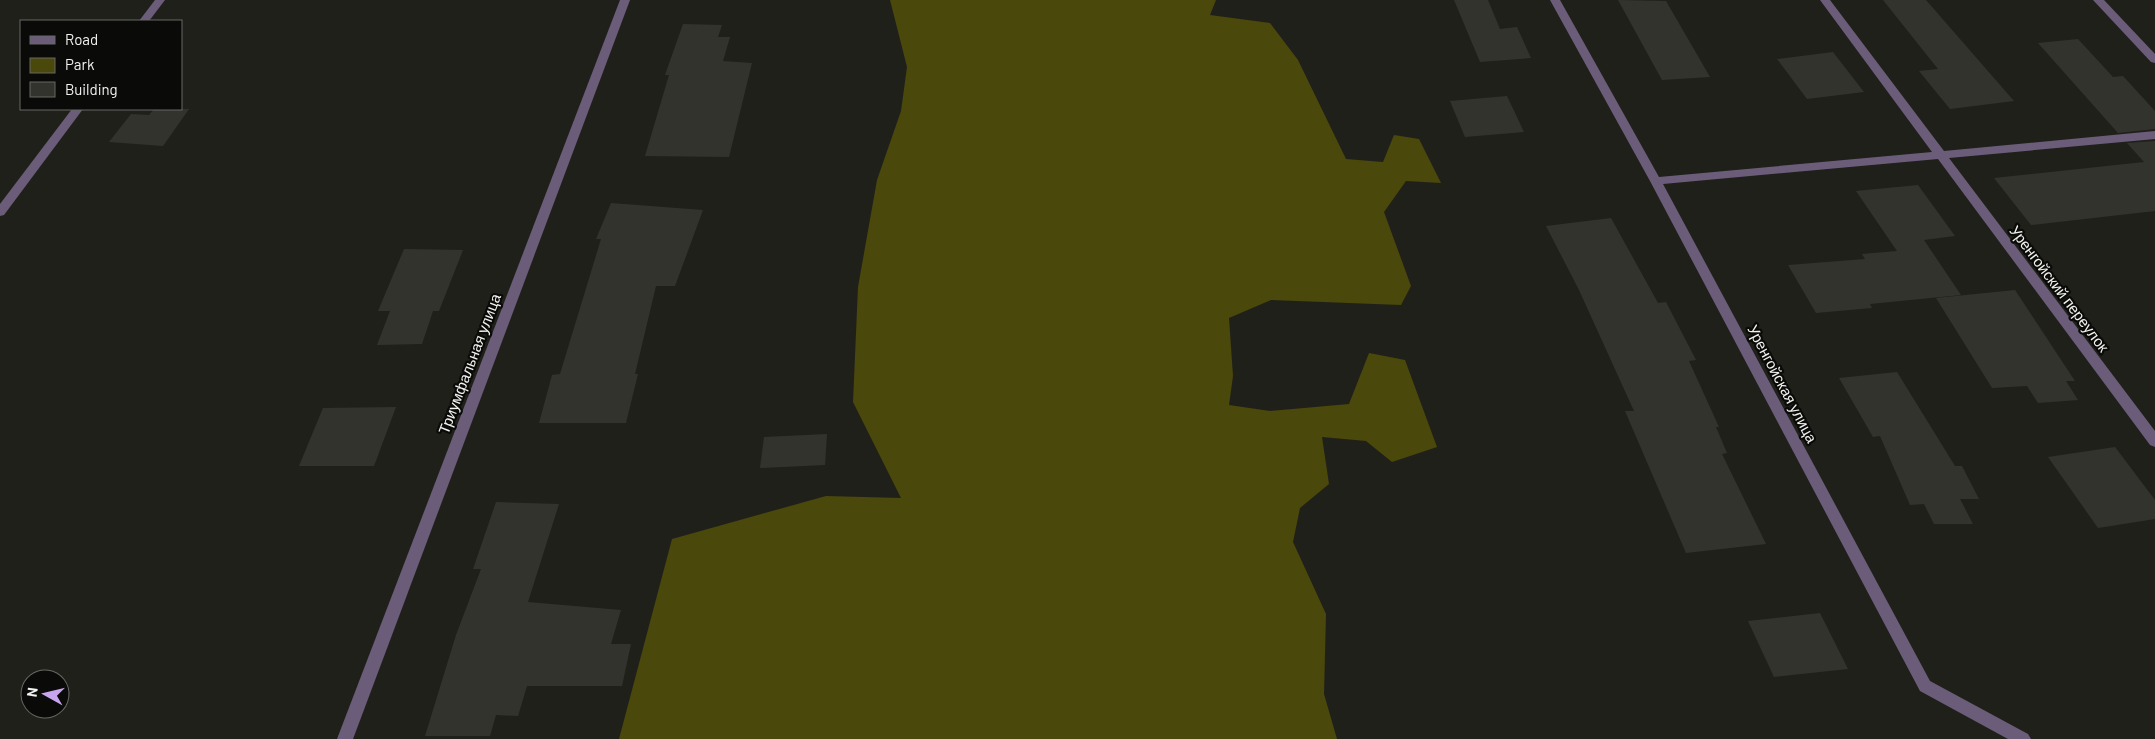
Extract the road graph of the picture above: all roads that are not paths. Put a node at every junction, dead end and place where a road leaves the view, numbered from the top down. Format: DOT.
graph roads {
  1 [pos="160,0"];
  2 [pos="625,0"];
  3 [pos="1555,0"];
  4 [pos="1826,0"];
  5 [pos="2098,0"];
  6 [pos="145,20"];
  7 [pos="2155,60"];
  8 [pos="77,110"];
  9 [pos="2155,135"];
  10 [pos="1940,154"];
  11 [pos="1656,181"];
  12 [pos="0,212"];
  13 [pos="2155,441"];
  14 [pos="345,739"];
  15 [pos="2023,739"];
  1 -- 6 [label="street"];
  2 -- 14 [label="street, Триумфальная улица"];
  3 -- 11 [label="street, Уренгойская улица"];
  4 -- 10 [label="street, Уренгойский переулок"];
  5 -- 7 [label="street"];
  8 -- 12 [label="street"];
  9 -- 10 [label="street"];
  10 -- 11 [label="street"];
  10 -- 13 [label="street, Уренгойский переулок"];
  11 -- 15 [label="street, Уренгойская улица"];
}
